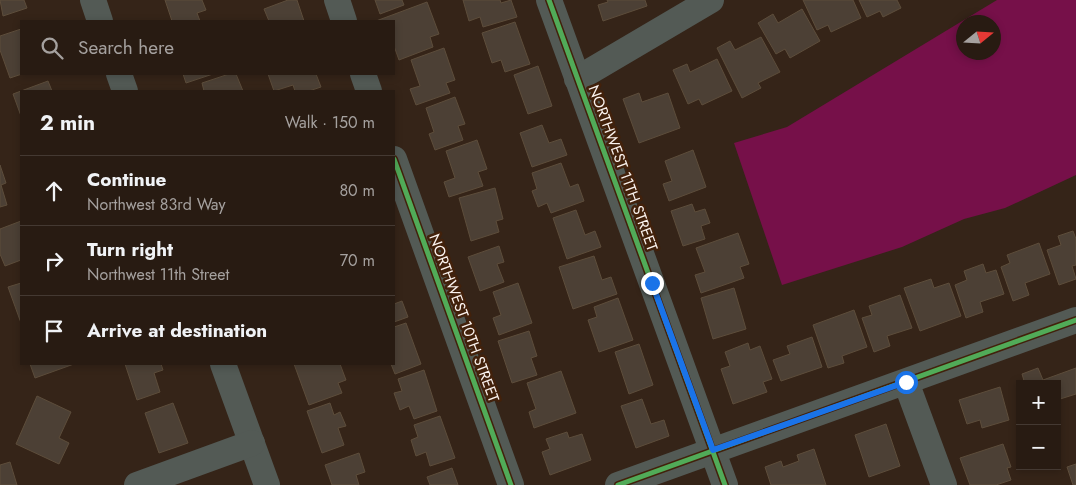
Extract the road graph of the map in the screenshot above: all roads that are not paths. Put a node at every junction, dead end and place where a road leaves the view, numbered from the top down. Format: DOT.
graph roads {
  1 [pos="93,0"];
  2 [pos="337,0"];
  3 [pos="549,0"];
  4 [pos="711,0"];
  5 [pos="100,20"];
  6 [pos="344,20"];
  7 [pos="119,75"];
  8 [pos="363,75"];
  9 [pos="577,78"];
  10 [pos="125,90"];
  11 [pos="369,90"];
  12 [pos="395,162"];
  13 [pos="1076,320"];
  14 [pos="223,365"];
  15 [pos="906,382"];
  16 [pos="252,444"];
  17 [pos="713,450"];
  18 [pos="137,485"];
  19 [pos="267,485"];
  20 [pos="511,485"];
  21 [pos="618,485"];
  22 [pos="726,485"];
  23 [pos="944,485"];
  1 -- 5 [label="street"];
  2 -- 6 [label="street"];
  3 -- 9 [label="street, NORTHWEST 11TH STREET"];
  4 -- 9 [label="street"];
  7 -- 10 [label="street"];
  8 -- 11 [label="street"];
  9 -- 17 [label="street, NORTHWEST 11TH STREET"];
  12 -- 20 [label="street, NORTHWEST 10TH STREET"];
  13 -- 15 [label="street"];
  14 -- 16 [label="street"];
  15 -- 17 [label="street"];
  15 -- 23 [label="street"];
  16 -- 18 [label="street"];
  16 -- 19 [label="street"];
  17 -- 21 [label="street"];
  17 -- 22 [label="street, NORTHWEST 11TH STREET"];
}
